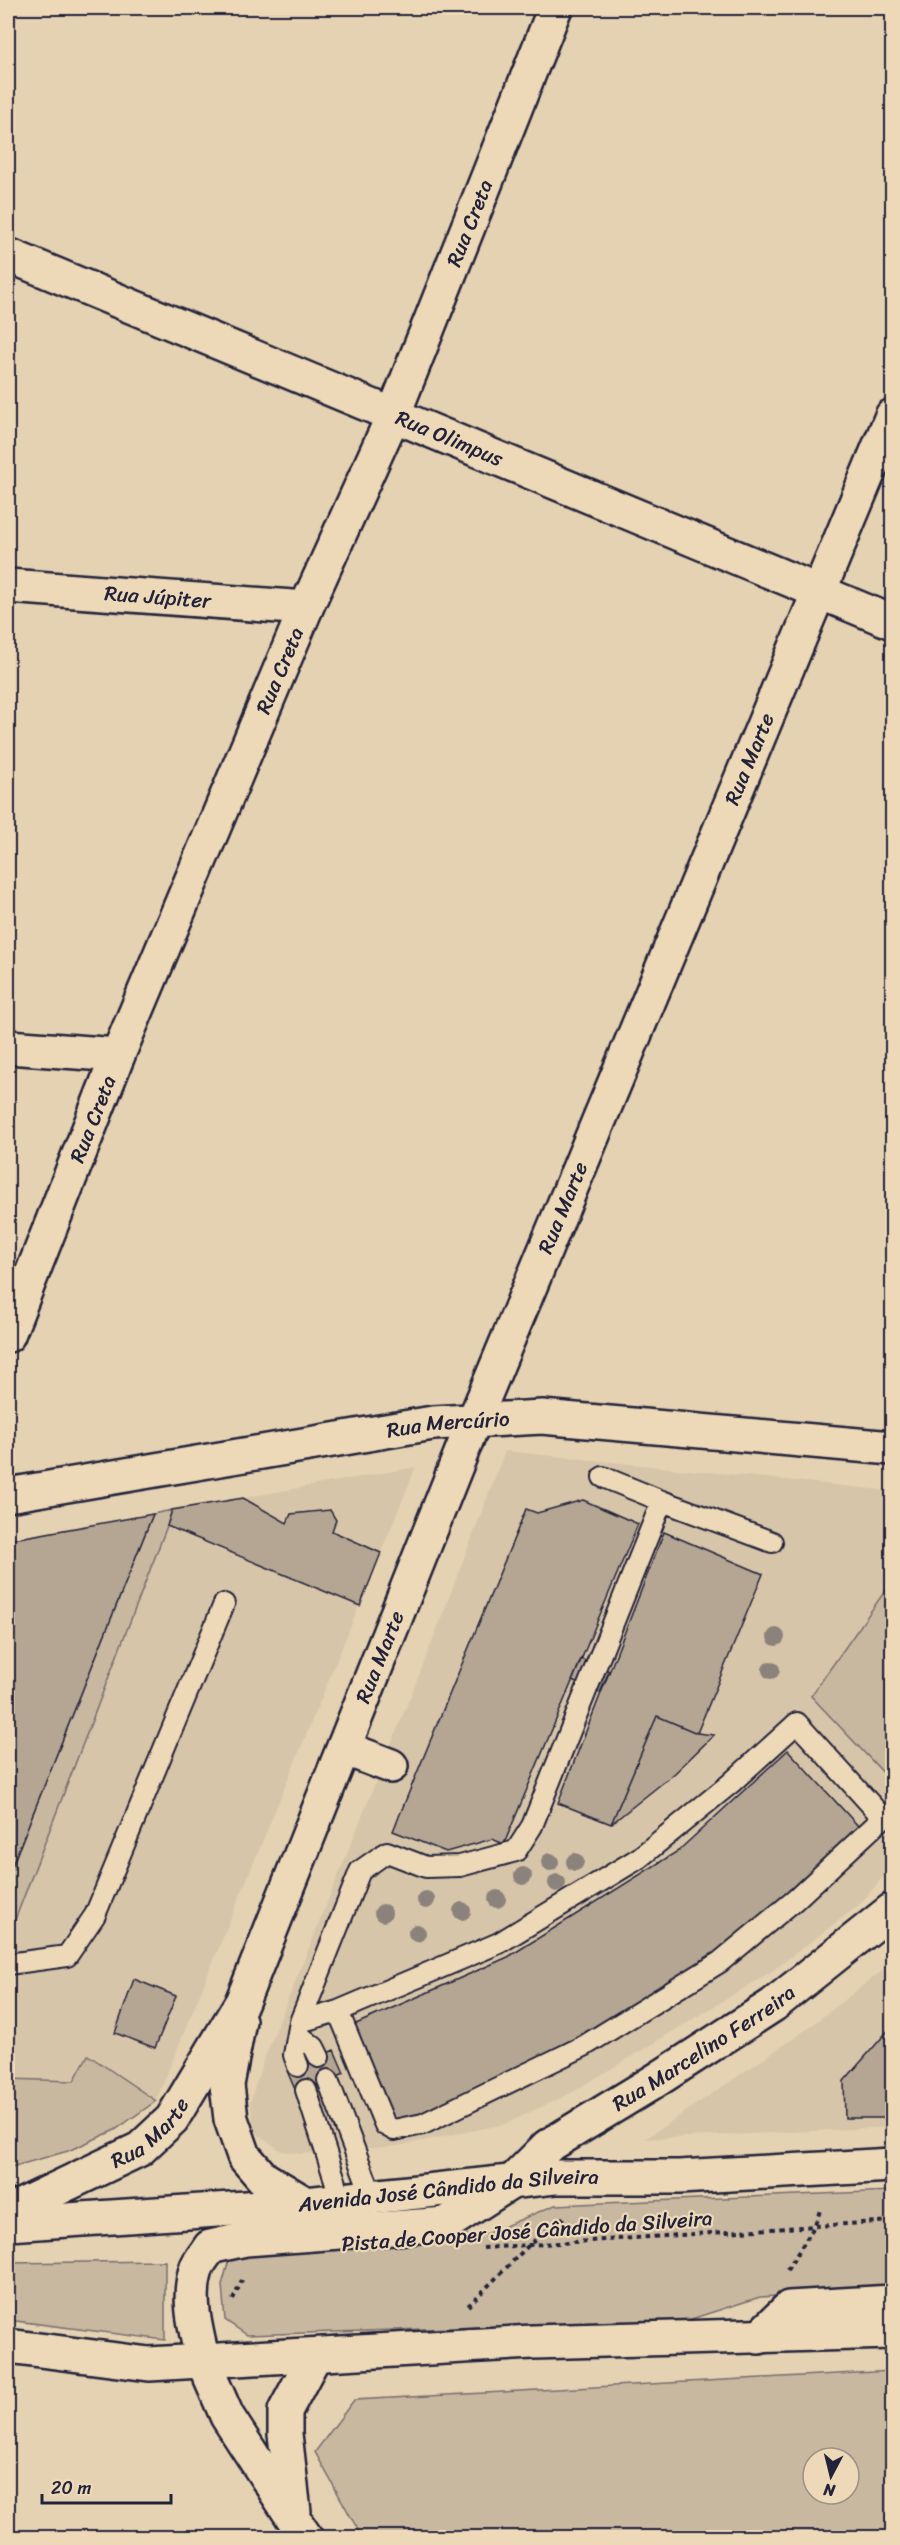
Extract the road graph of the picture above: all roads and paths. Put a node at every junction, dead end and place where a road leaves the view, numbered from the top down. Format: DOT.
graph roads {
  1 [pos="555,8"];
  2 [pos="8,255"];
  3 [pos="393,416"];
  4 [pos="892,416"];
  5 [pos="8,586"];
  6 [pos="820,591"];
  7 [pos="306,608"];
  8 [pos="892,622"];
  9 [pos="8,1047"];
  10 [pos="118,1055"];
  11 [pos="8,1335"];
  12 [pos="474,1421"];
  13 [pos="892,1448"];
  14 [pos="603,1477"];
  15 [pos="8,1495"];
  16 [pos="662,1501"];
  17 [pos="772,1542"];
  18 [pos="224,1604"];
  19 [pos="344,1748"];
  20 [pos="391,1766"];
  21 [pos="892,1910"];
  22 [pos="8,1964"];
  23 [pos="242,2002"];
  24 [pos="338,2011"];
  25 [pos="299,2029"];
  26 [pos="319,2057"];
  27 [pos="298,2066"];
  28 [pos="328,2080"];
  29 [pos="306,2090"];
  30 [pos="892,2165"];
  31 [pos="835,2168"];
  32 [pos="555,2177"];
  33 [pos="513,2181"];
  34 [pos="357,2198"];
  35 [pos="306,2204"];
  36 [pos="8,2212"];
  37 [pos="892,2222"];
  38 [pos="8,2224"];
  39 [pos="814,2227"];
  40 [pos="529,2245"];
  41 [pos="482,2248"];
  42 [pos="784,2274"];
  43 [pos="244,2275"];
  44 [pos="892,2302"];
  45 [pos="193,2319"];
  46 [pos="892,2332"];
  47 [pos="759,2337"];
  48 [pos="8,2346"];
  49 [pos="424,2350"];
  50 [pos="314,2356"];
  51 [pos="203,2361"];
  52 [pos="301,2532"];
  1 -- 3 [label="street, Rua Creta"];
  2 -- 3 [label="street, Rua Olimpus"];
  3 -- 6 [label="street, Rua Olimpus"];
  3 -- 7 [label="street, Rua Creta"];
  4 -- 6 [label="street, Rua Marte"];
  5 -- 7 [label="street, Rua Júpiter"];
  6 -- 8 [label="street, Rua Olimpus"];
  6 -- 12 [label="street, Rua Marte"];
  7 -- 10 [label="street, Rua Creta"];
  9 -- 10 [label="street"];
  10 -- 11 [label="street, Rua Creta"];
  12 -- 13 [label="street, Rua Mercúrio"];
  12 -- 15 [label="street, Rua Mercúrio"];
  12 -- 19 [label="street, Rua Marte"];
  14 -- 16 [label="lane"];
  16 -- 17 [label="lane"];
  16 -- 25 [label="lane"];
  18 -- 22 [label="lane"];
  19 -- 20 [label="street"];
  19 -- 23 [label="street, Rua Marte"];
  21 -- 33 [label="street, Rua Marcelino Ferreira"];
  23 -- 35 [label="street, Rua Marte"];
  23 -- 36 [label="street, Rua Marte"];
  24 -- 24 [label="lane"];
  24 -- 25 [label="lane"];
  25 -- 26 [label="lane"];
  25 -- 27 [label="lane"];
  28 -- 34 [label="lane"];
  29 -- 34 [label="lane"];
  30 -- 31 [label="street, Avenida José Cândido da Silveira"];
  31 -- 32 [label="street, Avenida José Cândido da Silveira"];
  31 -- 39 [label="path"];
  32 -- 33 [label="street, Avenida José Cândido da Silveira"];
  32 -- 40 [label="path"];
  33 -- 34 [label="street, Avenida José Cândido da Silveira"];
  33 -- 45 [label="street"];
  34 -- 35 [label="street, Avenida José Cândido da Silveira"];
  35 -- 38 [label="street, Avenida José Cândido da Silveira"];
  37 -- 39 [label="path, Pista de Cooper José Cândido da Silveira"];
  39 -- 40 [label="path, Pista de Cooper José Cândido da Silveira"];
  39 -- 42 [label="path"];
  40 -- 41 [label="path, Pista de Cooper José Cândido da Silveira"];
  40 -- 49 [label="path"];
  43 -- 45 [label="path"];
  44 -- 47 [label="street"];
  45 -- 51 [label="street"];
  46 -- 47 [label="street"];
  47 -- 49 [label="street"];
  48 -- 51 [label="street"];
  49 -- 50 [label="street"];
  50 -- 51 [label="street"];
  50 -- 52 [label="street"];
  51 -- 52 [label="street"];
}
